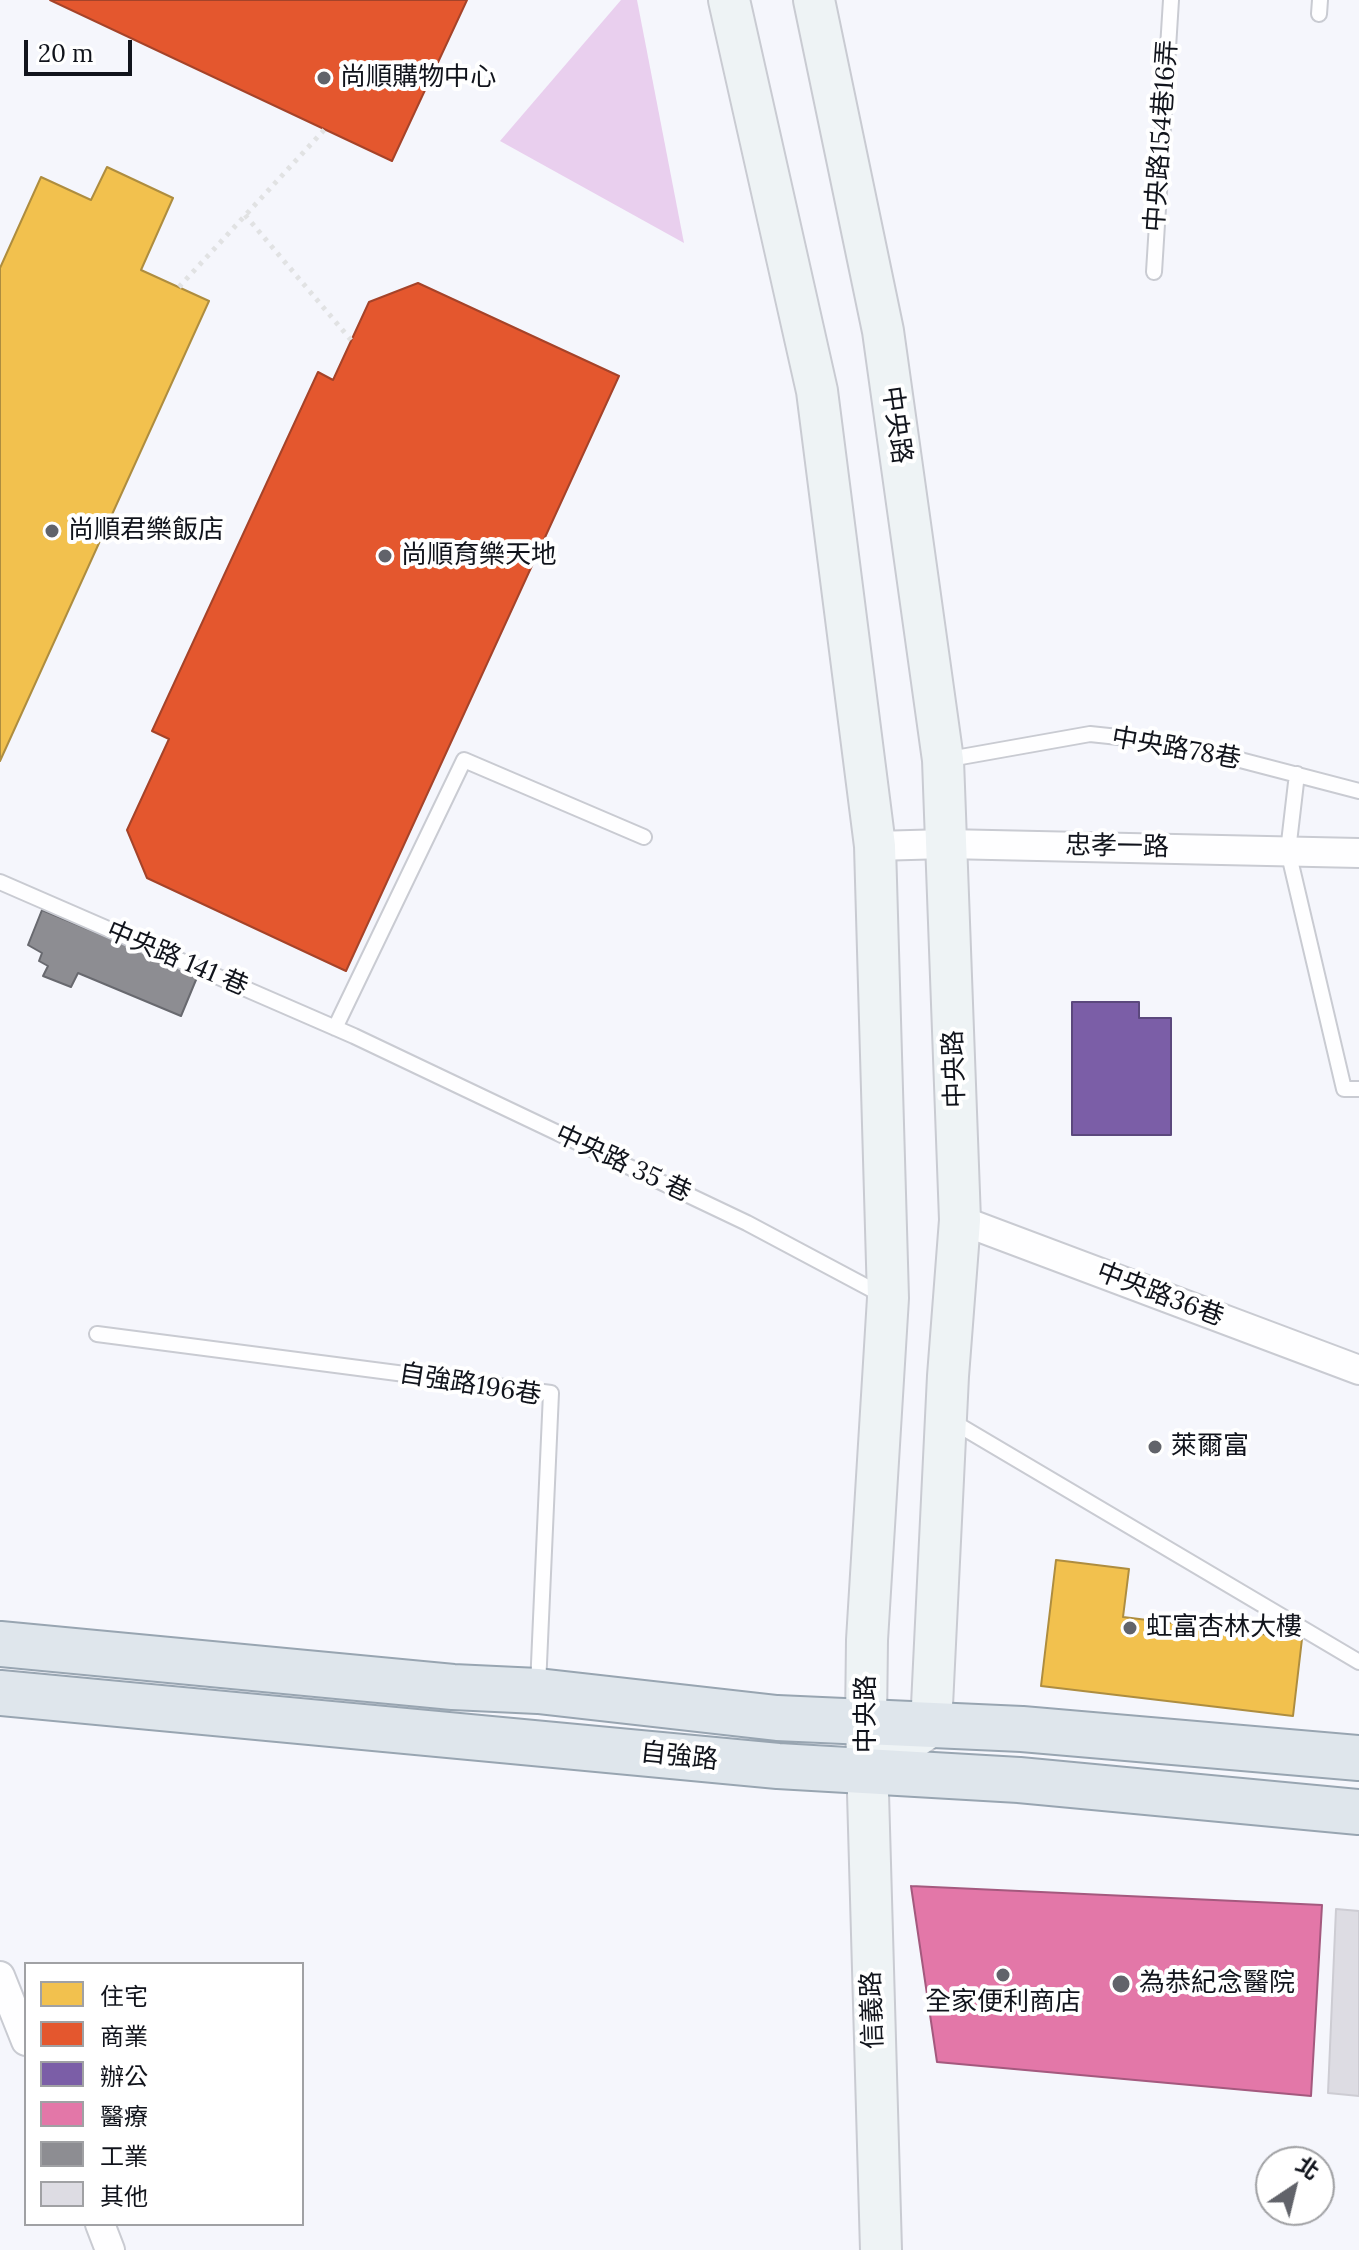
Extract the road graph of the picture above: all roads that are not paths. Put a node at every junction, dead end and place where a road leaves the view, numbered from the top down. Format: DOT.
graph roads {
  1 [pos="729,0"];
  2 [pos="814,0"];
  3 [pos="1171,0"];
  4 [pos="1154,272"];
  5 [pos="943,760"];
  6 [pos="1297,774"];
  7 [pos="1359,791"];
  8 [pos="644,837"];
  9 [pos="946,844"];
  10 [pos="875,846"];
  11 [pos="1288,851"];
  12 [pos="1359,853"];
  13 [pos="0,882"];
  14 [pos="335,1028"];
  15 [pos="354,1036"];
  16 [pos="1359,1089"];
  17 [pos="960,1220"];
  18 [pos="888,1298"];
  19 [pos="97,1334"];
  20 [pos="1359,1370"];
  21 [pos="946,1418"];
  22 [pos="0,1644"];
  23 [pos="1359,1662"];
  24 [pos="453,1687"];
  25 [pos="538,1691"];
  26 [pos="0,1693"];
  27 [pos="866,1723"];
  28 [pos="931,1726"];
  29 [pos="451,1734"];
  30 [pos="1359,1758"];
  31 [pos="866,1770"];
  32 [pos="1359,1812"];
  33 [pos="0,1976"];
  34 [pos="24,2036"];
  35 [pos="101,2226"];
  36 [pos="110,2250"];
  37 [pos="881,2250"];
  1 -- 10 [label="street, 中央路"];
  2 -- 5 [label="street, 中央路"];
  3 -- 4 [label="lane, 中央路154巷16弄"];
  5 -- 6 [label="lane, 中央路78巷"];
  5 -- 9 [label="street, 中央路"];
  6 -- 7 [label="lane, 中央路78巷"];
  6 -- 11 [label="lane"];
  8 -- 14 [label="lane"];
  9 -- 10 [label="street, 忠孝一路"];
  9 -- 11 [label="street, 忠孝一路"];
  9 -- 17 [label="street, 中央路"];
  10 -- 18 [label="street, 中央路"];
  11 -- 12 [label="street, 忠孝一路"];
  11 -- 16 [label="lane"];
  13 -- 14 [label="lane, 中央路 141 巷"];
  14 -- 15 [label="lane, 中央路 141 巷"];
  15 -- 18 [label="lane, 中央路 35 巷"];
  17 -- 20 [label="street, 中央路36巷"];
  17 -- 21 [label="street, 中央路"];
  18 -- 27 [label="street, 中央路"];
  19 -- 25 [label="lane, 自強路196巷"];
  21 -- 23 [label="lane"];
  21 -- 28 [label="street, 中央路"];
  22 -- 24 [label="main road, 自強路"];
  24 -- 25 [label="main road, 自強路"];
  24 -- 29 [label="main road"];
  25 -- 27 [label="main road, 自強路"];
  26 -- 29 [label="main road, 自強路"];
  27 -- 28 [label="main road, 自強路"];
  27 -- 31 [label="street, 中央路"];
  28 -- 30 [label="main road, 自強路"];
  28 -- 31 [label="street, 中央路"];
  29 -- 31 [label="main road, 自強路"];
  31 -- 32 [label="main road, 自強路"];
  31 -- 37 [label="street, 信義路"];
  33 -- 34 [label="street"];
  35 -- 36 [label="street"];
}
